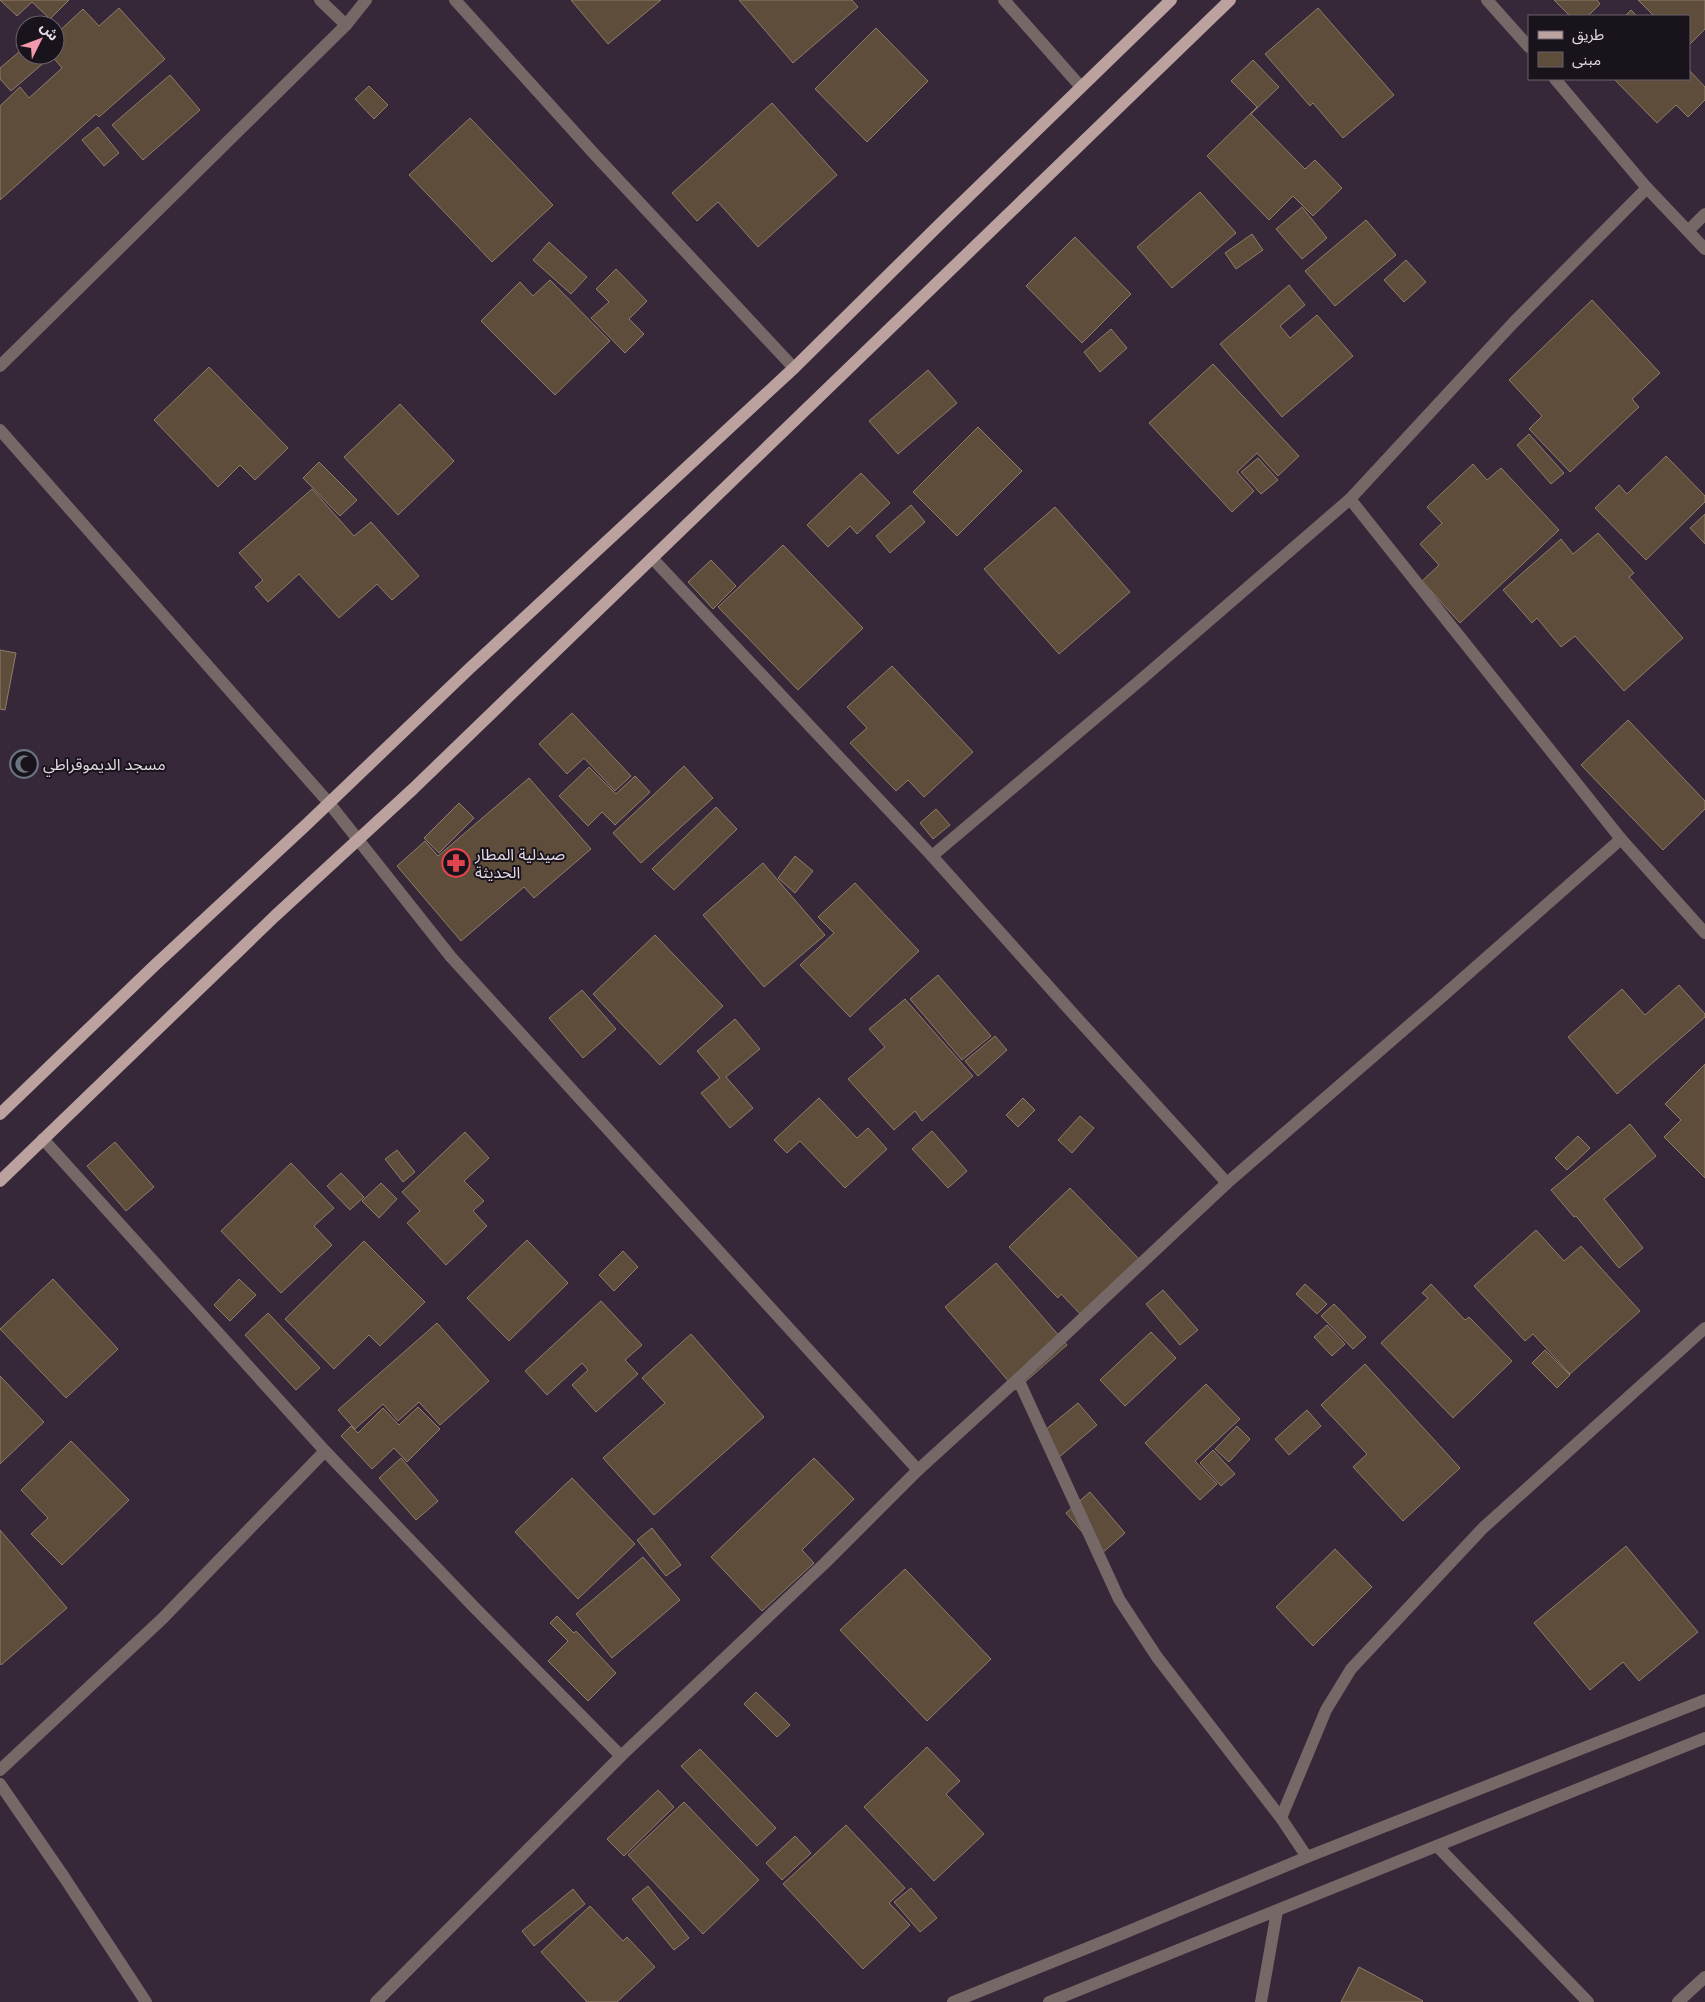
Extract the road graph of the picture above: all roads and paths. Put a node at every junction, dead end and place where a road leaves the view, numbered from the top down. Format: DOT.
graph roads {
  1 [pos="320,0"];
  2 [pos="366,0"];
  3 [pos="455,0"];
  4 [pos="1004,0"];
  5 [pos="1171,0"];
  6 [pos="1230,0"];
  7 [pos="1487,0"];
  8 [pos="346,25"];
  9 [pos="1528,46"];
  10 [pos="1557,80"];
  11 [pos="1081,87"];
  12 [pos="1647,188"];
  13 [pos="1705,214"];
  14 [pos="1688,231"];
  15 [pos="1705,249"];
  16 [pos="0,366"];
  17 [pos="794,368"];
  18 [pos="0,430"];
  19 [pos="1350,499"];
  20 [pos="652,558"];
  21 [pos="329,803"];
  22 [pos="1621,839"];
  23 [pos="358,841"];
  24 [pos="932,856"];
  25 [pos="1705,933"];
  26 [pos="0,1114"];
  27 [pos="43,1139"];
  28 [pos="0,1181"];
  29 [pos="1227,1183"];
  30 [pos="1705,1328"];
  31 [pos="1018,1379"];
  32 [pos="325,1451"];
  33 [pos="918,1470"];
  34 [pos="1705,1700"];
  35 [pos="1705,1738"];
  36 [pos="621,1756"];
  37 [pos="0,1770"];
  38 [pos="0,1784"];
  39 [pos="1281,1818"];
  40 [pos="1437,1846"];
  41 [pos="1307,1857"];
  42 [pos="1277,1911"];
  43 [pos="1705,1977"];
  44 [pos="146,2002"];
  45 [pos="376,2002"];
  46 [pos="952,2002"];
  47 [pos="1049,2002"];
  48 [pos="1261,2002"];
  49 [pos="1588,2002"];
  50 [pos="1678,2002"];
  1 -- 8 [label="street"];
  2 -- 8 [label="street"];
  3 -- 17 [label="street"];
  4 -- 11 [label="street"];
  5 -- 11 [label="main road"];
  6 -- 20 [label="main road"];
  7 -- 9 [label="street"];
  8 -- 16 [label="street"];
  10 -- 12 [label="street"];
  11 -- 17 [label="main road"];
  12 -- 14 [label="street"];
  12 -- 19 [label="street"];
  13 -- 14 [label="street"];
  14 -- 15 [label="street"];
  17 -- 21 [label="main road"];
  18 -- 21 [label="street"];
  19 -- 22 [label="street"];
  19 -- 24 [label="street"];
  20 -- 23 [label="main road"];
  20 -- 24 [label="street"];
  21 -- 23 [label="street"];
  21 -- 26 [label="main road"];
  22 -- 25 [label="street"];
  22 -- 29 [label="street"];
  23 -- 27 [label="main road"];
  23 -- 33 [label="street"];
  24 -- 29 [label="street"];
  27 -- 28 [label="main road"];
  27 -- 32 [label="street"];
  29 -- 31 [label="street"];
  30 -- 39 [label="street"];
  31 -- 33 [label="street"];
  31 -- 39 [label="street"];
  32 -- 36 [label="street"];
  32 -- 37 [label="street"];
  33 -- 36 [label="street"];
  34 -- 41 [label="street"];
  35 -- 40 [label="street"];
  36 -- 45 [label="street"];
  38 -- 44 [label="street"];
  39 -- 41 [label="street"];
  40 -- 42 [label="street"];
  40 -- 49 [label="street"];
  41 -- 46 [label="street"];
  42 -- 47 [label="street"];
  42 -- 48 [label="street"];
  43 -- 50 [label="street"];
}
